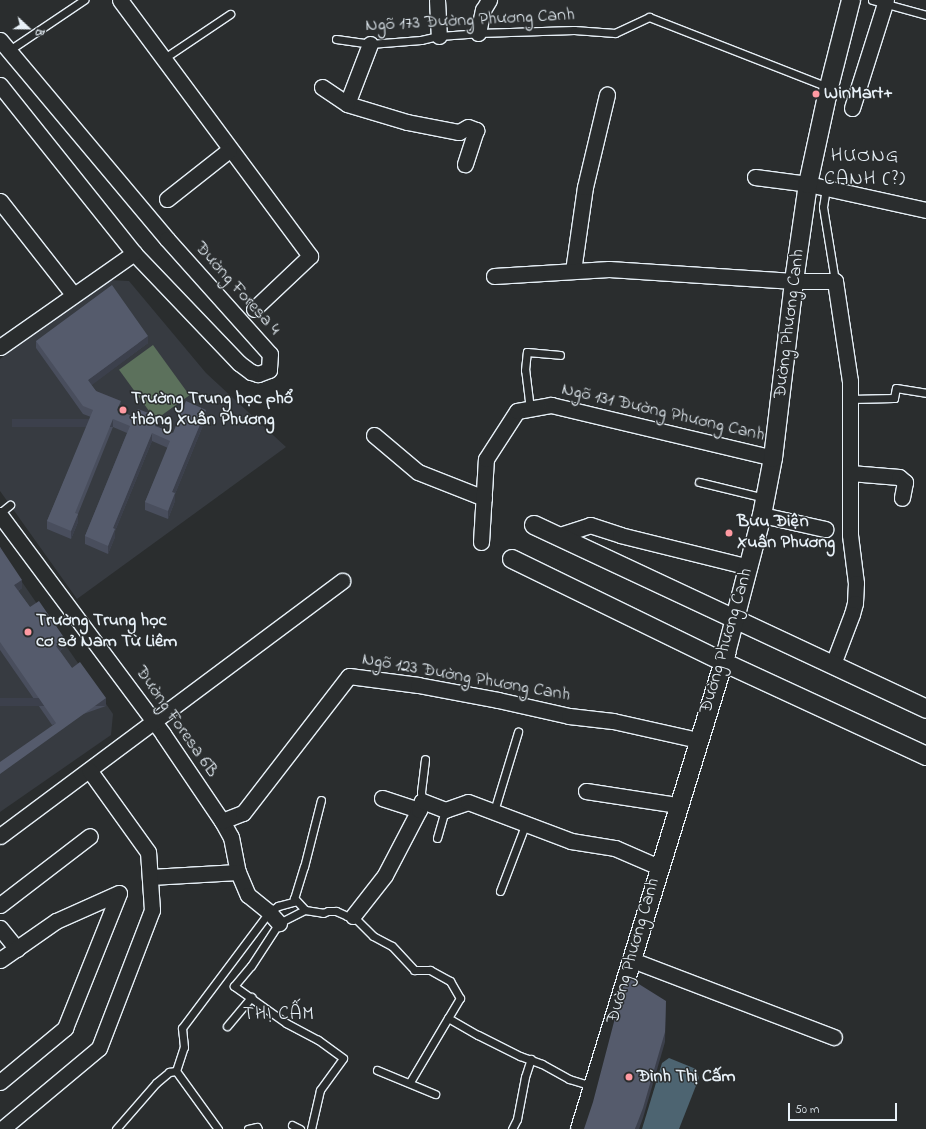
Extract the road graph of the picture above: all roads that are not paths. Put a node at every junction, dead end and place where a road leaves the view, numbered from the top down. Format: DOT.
graph roads {
  1 [pos="84,0"];
  2 [pos="120,0"];
  3 [pos="438,0"];
  4 [pos="489,0"];
  5 [pos="850,0"];
  6 [pos="881,1"];
  7 [pos="230,14"];
  8 [pos="926,15"];
  9 [pos="478,33"];
  10 [pos="438,36"];
  11 [pos="336,39"];
  12 [pos="370,44"];
  13 [pos="3,49"];
  14 [pos="163,59"];
  15 [pos="0,85"];
  16 [pos="322,87"];
  17 [pos="828,87"];
  18 [pos="607,95"];
  19 [pos="347,104"];
  20 [pos="852,108"];
  21 [pos="230,150"];
  22 [pos="465,164"];
  23 [pos="755,177"];
  24 [pos="808,184"];
  25 [pos="826,188"];
  26 [pos="167,199"];
  27 [pos="0,201"];
  28 [pos="926,210"];
  29 [pos="134,253"];
  30 [pos="574,271"];
  31 [pos="494,276"];
  32 [pos="794,281"];
  33 [pos="835,281"];
  34 [pos="73,294"];
  35 [pos="254,309"];
  36 [pos="0,347"];
  37 [pos="560,355"];
  38 [pos="926,393"];
  39 [pos="850,399"];
  40 [pos="530,409"];
  41 [pos="374,435"];
  42 [pos="773,458"];
  43 [pos="850,473"];
  44 [pos="699,482"];
  45 [pos="484,498"];
  46 [pos="902,498"];
  47 [pos="764,507"];
  48 [pos="3,511"];
  49 [pos="534,525"];
  50 [pos="825,529"];
  51 [pos="557,536"];
  52 [pos="481,542"];
  53 [pos="512,559"];
  54 [pos="749,567"];
  55 [pos="342,581"];
  56 [pos="735,619"];
  57 [pos="723,662"];
  58 [pos="833,664"];
  59 [pos="926,709"];
  60 [pos="154,722"];
  61 [pos="518,732"];
  62 [pos="698,740"];
  63 [pos="926,756"];
  64 [pos="425,759"];
  65 [pos="89,770"];
  66 [pos="586,791"];
  67 [pos="382,798"];
  68 [pos="321,800"];
  69 [pos="420,805"];
  70 [pos="678,805"];
  71 [pos="445,810"];
  72 [pos="494,811"];
  73 [pos="222,821"];
  74 [pos="526,824"];
  75 [pos="0,836"];
  76 [pos="90,836"];
  77 [pos="437,838"];
  78 [pos="658,867"];
  79 [pos="238,872"];
  80 [pos="150,878"];
  81 [pos="500,891"];
  82 [pos="294,898"];
  83 [pos="0,905"];
  84 [pos="305,910"];
  85 [pos="353,916"];
  86 [pos="274,918"];
  87 [pos="0,928"];
  88 [pos="17,949"];
  89 [pos="0,960"];
  90 [pos="632,960"];
  91 [pos="251,997"];
  92 [pos="448,1018"];
  93 [pos="227,1026"];
  94 [pos="834,1037"];
  95 [pos="531,1059"];
  96 [pos="377,1070"];
  97 [pos="176,1071"];
  98 [pos="0,1082"];
  99 [pos="410,1082"];
  100 [pos="593,1086"];
  101 [pos="435,1094"];
  102 [pos="292,1125"];
  103 [pos="2,1129"];
  104 [pos="116,1129"];
  105 [pos="218,1129"];
  106 [pos="248,1129"];
  107 [pos="258,1129"];
  108 [pos="300,1129"];
  109 [pos="311,1129"];
  110 [pos="512,1129"];
  111 [pos="580,1129"];
  1 -- 13 [label="lane"];
  2 -- 14 [label="street"];
  3 -- 10 [label="street"];
  4 -- 9 [label="street"];
  5 -- 17 [label="street, Đường Phương Canh"];
  6 -- 8 [label="lane"];
  6 -- 20 [label="street"];
  7 -- 14 [label="lane"];
  9 -- 10 [label="lane, Ngõ 173 Đường Phương Canh"];
  9 -- 17 [label="lane, Ngõ 173 Đường Phương Canh"];
  10 -- 12 [label="lane, Ngõ 173 Đường Phương Canh"];
  11 -- 12 [label="lane, Ngõ 173 Đường Phương Canh"];
  12 -- 19 [label="street"];
  13 -- 29 [label="street, Đường Foresa 4"];
  14 -- 21 [label="street"];
  15 -- 29 [label="street, Đường Foresa 4"];
  16 -- 19 [label="street"];
  17 -- 24 [label="street, Đường Phương Canh"];
  18 -- 30 [label="street"];
  19 -- 22 [label="street"];
  21 -- 26 [label="street"];
  21 -- 35 [label="street"];
  23 -- 24 [label="street"];
  24 -- 25 [label="street"];
  24 -- 32 [label="street, Đường Phương Canh"];
  25 -- 28 [label="street"];
  25 -- 33 [label="lane"];
  27 -- 34 [label="street"];
  29 -- 34 [label="street"];
  30 -- 31 [label="street"];
  30 -- 32 [label="street"];
  32 -- 33 [label="street"];
  32 -- 42 [label="street, Đường Phương Canh"];
  33 -- 39 [label="street"];
  34 -- 36 [label="street"];
  37 -- 40 [label="lane"];
  38 -- 39 [label="lane"];
  39 -- 43 [label="street"];
  40 -- 42 [label="street, Ngõ 131 Đường Phương Canh"];
  40 -- 45 [label="street, Ngõ 131 Đường Phương Canh"];
  41 -- 45 [label="street"];
  42 -- 47 [label="street, Đường Phương Canh"];
  43 -- 46 [label="street"];
  43 -- 58 [label="street"];
  44 -- 47 [label="lane"];
  45 -- 52 [label="street, Ngõ 131 Đường Phương Canh"];
  47 -- 50 [label="street"];
  47 -- 54 [label="street, Đường Phương Canh"];
  48 -- 60 [label="street, Đường Foresa 6B"];
  49 -- 51 [label="street"];
  51 -- 54 [label="street"];
  51 -- 56 [label="street"];
  53 -- 57 [label="street"];
  54 -- 56 [label="street, Đường Phương Canh"];
  55 -- 60 [label="street"];
  56 -- 57 [label="street, Đường Phương Canh"];
  56 -- 58 [label="street"];
  57 -- 62 [label="street, Đường Phương Canh"];
  57 -- 63 [label="street"];
  58 -- 59 [label="street"];
  60 -- 65 [label="street"];
  60 -- 73 [label="street, Đường Foresa 6B"];
  61 -- 72 [label="lane"];
  62 -- 70 [label="street, Đường Phương Canh"];
  62 -- 73 [label="street, Ngõ 123 Đường Phương Canh"];
  64 -- 69 [label="lane"];
  65 -- 75 [label="street"];
  65 -- 80 [label="street"];
  66 -- 70 [label="street"];
  67 -- 69 [label="street"];
  68 -- 82 [label="lane"];
  69 -- 71 [label="street"];
  69 -- 85 [label="street"];
  70 -- 78 [label="street, Đường Phương Canh"];
  71 -- 72 [label="street"];
  71 -- 77 [label="lane"];
  72 -- 74 [label="street"];
  73 -- 79 [label="street, Đường Foresa 6B"];
  74 -- 78 [label="street"];
  74 -- 81 [label="lane"];
  76 -- 83 [label="street"];
  78 -- 90 [label="street, Đường Phương Canh"];
  79 -- 80 [label="street"];
  79 -- 86 [label="street, Đường Foresa 6B"];
  80 -- 103 [label="street"];
  82 -- 84 [label="lane"];
  82 -- 86 [label="lane"];
  84 -- 85 [label="lane"];
  84 -- 86 [label="lane"];
  85 -- 92 [label="lane"];
  86 -- 91 [label="lane"];
  86 -- 97 [label="lane"];
  87 -- 88 [label="street"];
  88 -- 89 [label="street"];
  88 -- 98 [label="street"];
  90 -- 94 [label="street"];
  90 -- 100 [label="street, Đường Phương Canh"];
  91 -- 93 [label="lane"];
  91 -- 109 [label="lane"];
  92 -- 95 [label="lane"];
  92 -- 99 [label="lane"];
  95 -- 100 [label="lane"];
  95 -- 110 [label="lane"];
  96 -- 99 [label="lane"];
  97 -- 104 [label="lane"];
  97 -- 105 [label="lane"];
  99 -- 101 [label="lane"];
  100 -- 111 [label="street, Đường Phương Canh"];
  102 -- 108 [label="lane"];
  106 -- 107 [label="lane"];
}
